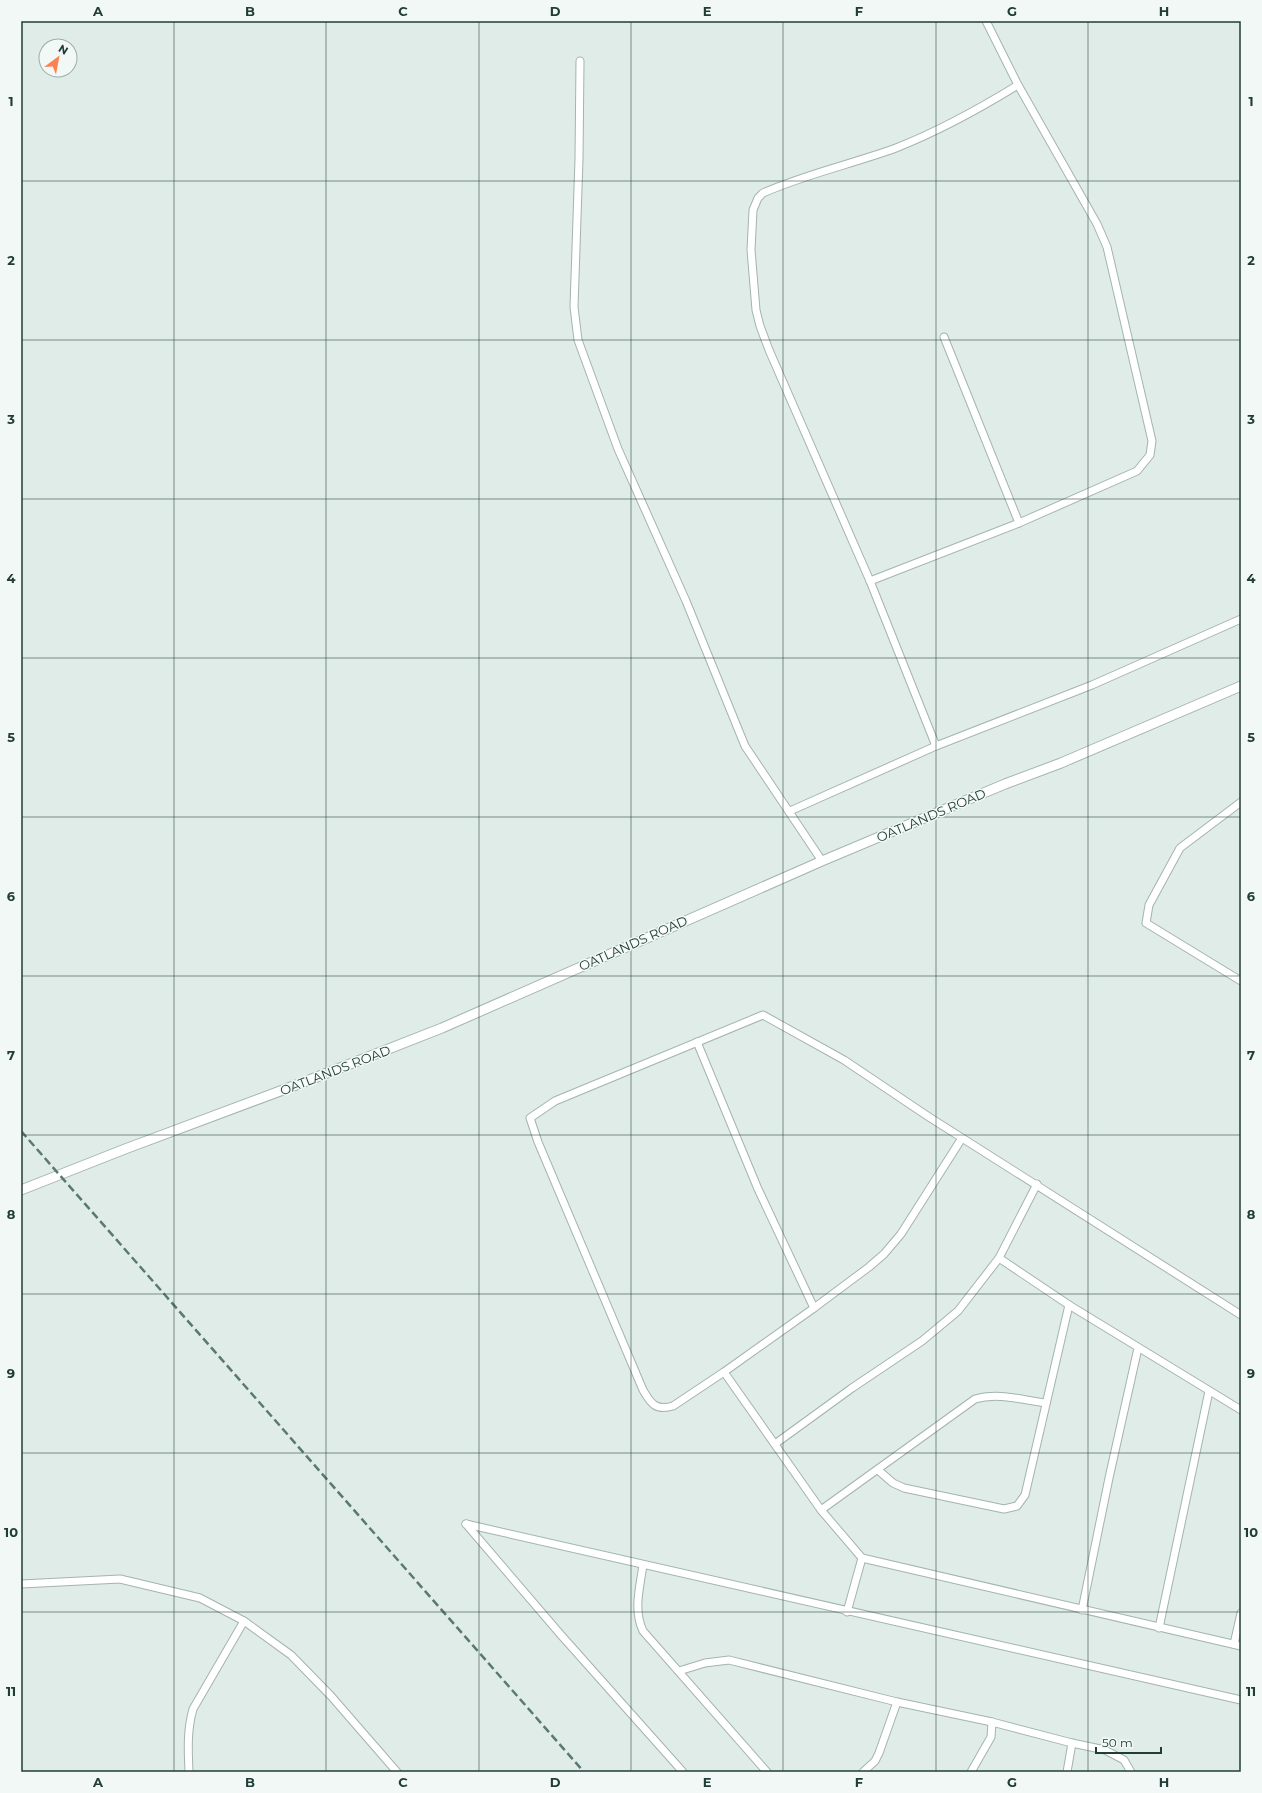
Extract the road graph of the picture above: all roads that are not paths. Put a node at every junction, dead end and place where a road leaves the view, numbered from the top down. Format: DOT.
graph roads {
  1 [pos="986,21"];
  2 [pos="580,61"];
  3 [pos="1018,85"];
  4 [pos="944,338"];
  5 [pos="1019,523"];
  6 [pos="870,581"];
  7 [pos="1241,619"];
  8 [pos="1241,686"];
  9 [pos="936,746"];
  10 [pos="1241,802"];
  11 [pos="790,811"];
  12 [pos="822,860"];
  13 [pos="1241,981"];
  14 [pos="697,1042"];
  15 [pos="962,1138"];
  16 [pos="1036,1184"];
  17 [pos="21,1190"];
  18 [pos="999,1258"];
  19 [pos="1069,1305"];
  20 [pos="814,1308"];
  21 [pos="1241,1315"];
  22 [pos="1138,1348"];
  23 [pos="724,1372"];
  24 [pos="1210,1391"];
  25 [pos="1046,1404"];
  26 [pos="1241,1410"];
  27 [pos="775,1444"];
  28 [pos="878,1470"];
  29 [pos="821,1510"];
  30 [pos="862,1558"];
  31 [pos="643,1565"];
  32 [pos="21,1584"];
  33 [pos="1082,1610"];
  34 [pos="847,1612"];
  35 [pos="1241,1613"];
  36 [pos="244,1621"];
  37 [pos="1159,1628"];
  38 [pos="1238,1645"];
  39 [pos="679,1672"];
  40 [pos="1241,1700"];
  41 [pos="897,1702"];
  42 [pos="992,1722"];
  43 [pos="1072,1743"];
  44 [pos="189,1772"];
  45 [pos="397,1772"];
  46 [pos="683,1772"];
  47 [pos="767,1772"];
  48 [pos="863,1772"];
  49 [pos="971,1772"];
  50 [pos="1067,1772"];
  51 [pos="1131,1772"];
  1 -- 3 [label="street"];
  2 -- 11 [label="street"];
  3 -- 5 [label="street"];
  3 -- 6 [label="street"];
  4 -- 5 [label="street"];
  5 -- 6 [label="street"];
  6 -- 9 [label="street"];
  7 -- 9 [label="street"];
  8 -- 12 [label="street, OATLANDS ROAD"];
  9 -- 11 [label="street"];
  10 -- 13 [label="street"];
  11 -- 12 [label="street"];
  12 -- 17 [label="street, OATLANDS ROAD"];
  14 -- 15 [label="street"];
  14 -- 20 [label="street"];
  14 -- 23 [label="street"];
  15 -- 16 [label="street"];
  15 -- 20 [label="street"];
  16 -- 18 [label="street"];
  16 -- 21 [label="street"];
  18 -- 19 [label="street"];
  18 -- 27 [label="street"];
  19 -- 22 [label="street"];
  19 -- 25 [label="street"];
  20 -- 23 [label="street"];
  22 -- 24 [label="street"];
  22 -- 33 [label="street"];
  23 -- 27 [label="street"];
  24 -- 26 [label="street"];
  24 -- 37 [label="street"];
  25 -- 28 [label="street"];
  25 -- 28 [label="street"];
  27 -- 29 [label="street"];
  28 -- 29 [label="street"];
  29 -- 30 [label="street"];
  30 -- 33 [label="street"];
  30 -- 34 [label="street"];
  31 -- 34 [label="street"];
  31 -- 39 [label="street"];
  31 -- 46 [label="street"];
  32 -- 36 [label="street"];
  33 -- 37 [label="street"];
  34 -- 40 [label="street"];
  35 -- 38 [label="street"];
  36 -- 44 [label="street"];
  36 -- 45 [label="street"];
  37 -- 38 [label="street"];
  39 -- 41 [label="street"];
  39 -- 47 [label="street"];
  41 -- 42 [label="street"];
  41 -- 48 [label="street"];
  42 -- 43 [label="street"];
  42 -- 49 [label="street"];
  43 -- 50 [label="street"];
  43 -- 51 [label="street"];
}
